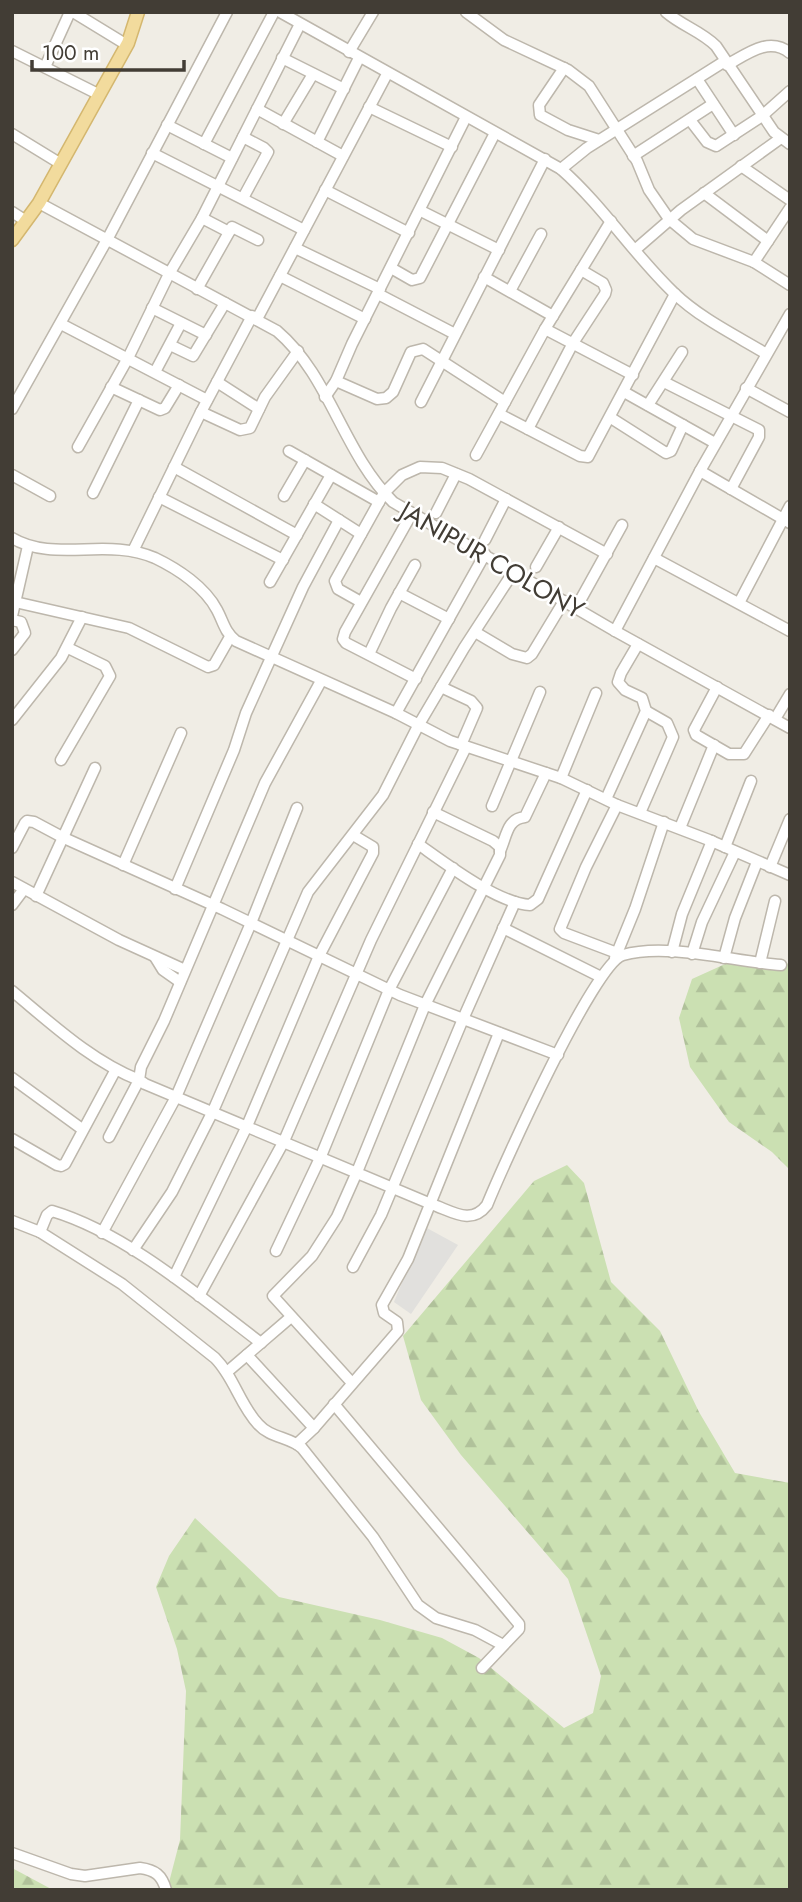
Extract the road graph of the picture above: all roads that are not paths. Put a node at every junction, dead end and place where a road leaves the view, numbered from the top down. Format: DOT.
graph roads {
  1 [pos="71,12"];
  2 [pos="138,12"];
  3 [pos="226,12"];
  4 [pos="274,12"];
  5 [pos="279,12"];
  6 [pos="373,12"];
  7 [pos="466,12"];
  8 [pos="666,12"];
  9 [pos="300,24"];
  10 [pos="127,45"];
  11 [pos="12,51"];
  12 [pos="349,52"];
  13 [pos="790,53"];
  14 [pos="282,58"];
  15 [pos="359,58"];
  16 [pos="726,63"];
  17 [pos="45,67"];
  18 [pos="564,68"];
  19 [pos="313,74"];
  20 [pos="387,74"];
  21 [pos="696,79"];
  22 [pos="344,89"];
  23 [pos="790,91"];
  24 [pos="98,94"];
  25 [pos="713,104"];
  26 [pos="369,107"];
  27 [pos="257,109"];
  28 [pos="762,116"];
  29 [pos="466,117"];
  30 [pos="690,120"];
  31 [pos="284,124"];
  32 [pos="167,125"];
  33 [pos="615,130"];
  34 [pos="495,133"];
  35 [pos="12,134"];
  36 [pos="734,135"];
  37 [pos="243,138"];
  38 [pos="599,140"];
  39 [pos="785,141"];
  40 [pos="317,142"];
  41 [pos="204,144"];
  42 [pos="452,147"];
  43 [pos="152,153"];
  44 [pos="343,156"];
  45 [pos="634,156"];
  46 [pos="232,158"];
  47 [pos="545,159"];
  48 [pos="61,164"];
  49 [pos="741,166"];
  50 [pos="561,169"];
  51 [pos="218,185"];
  52 [pos="325,190"];
  53 [pos="704,193"];
  54 [pos="243,198"];
  55 [pos="790,200"];
  56 [pos="39,203"];
  57 [pos="790,208"];
  58 [pos="421,211"];
  59 [pos="12,212"];
  60 [pos="202,218"];
  61 [pos="669,219"];
  62 [pos="26,221"];
  63 [pos="611,221"];
  64 [pos="448,224"];
  65 [pos="304,230"];
  66 [pos="229,232"];
  67 [pos="409,233"];
  68 [pos="541,234"];
  69 [pos="108,238"];
  70 [pos="12,240"];
  71 [pos="258,240"];
  72 [pos="768,241"];
  73 [pos="295,248"];
  74 [pos="636,249"];
  75 [pos="499,250"];
  76 [pos="754,262"];
  77 [pos="391,268"];
  78 [pos="581,270"];
  79 [pos="169,274"];
  80 [pos="280,276"];
  81 [pos="484,277"];
  82 [pos="790,285"];
  83 [pos="197,289"];
  84 [pos="510,291"];
  85 [pos="379,292"];
  86 [pos="675,294"];
  87 [pos="225,303"];
  88 [pos="152,308"];
  89 [pos="790,314"];
  90 [pos="553,316"];
  91 [pos="254,317"];
  92 [pos="365,319"];
  93 [pos="181,323"];
  94 [pos="61,324"];
  95 [pos="545,329"];
  96 [pos="455,334"];
  97 [pos="206,335"];
  98 [pos="573,343"];
  99 [pos="170,345"];
  100 [pos="298,351"];
  101 [pos="682,352"];
  102 [pos="765,353"];
  103 [pos="128,358"];
  104 [pos="440,362"];
  105 [pos="155,372"];
  106 [pos="633,375"];
  107 [pos="336,381"];
  108 [pos="217,382"];
  109 [pos="664,382"];
  110 [pos="179,385"];
  111 [pos="111,387"];
  112 [pos="746,388"];
  113 [pos="624,392"];
  114 [pos="326,397"];
  115 [pos="139,400"];
  116 [pos="207,400"];
  117 [pos="421,402"];
  118 [pos="505,402"];
  119 [pos="648,405"];
  120 [pos="12,409"];
  121 [pos="259,410"];
  122 [pos="201,412"];
  123 [pos="790,412"];
  124 [pos="499,414"];
  125 [pos="731,415"];
  126 [pos="611,418"];
  127 [pos="683,425"];
  128 [pos="528,429"];
  129 [pos="715,443"];
  130 [pos="78,447"];
  131 [pos="289,451"];
  132 [pos="476,455"];
  133 [pos="305,460"];
  134 [pos="174,467"];
  135 [pos="700,471"];
  136 [pos="456,474"];
  137 [pos="12,475"];
  138 [pos="331,475"];
  139 [pos="731,489"];
  140 [pos="93,493"];
  141 [pos="50,496"];
  142 [pos="284,496"];
  143 [pos="159,497"];
  144 [pos="381,498"];
  145 [pos="506,499"];
  146 [pos="314,504"];
  147 [pos="790,506"];
  148 [pos="412,513"];
  149 [pos="436,513"];
  150 [pos="339,520"];
  151 [pos="786,521"];
  152 [pos="622,526"];
  153 [pos="559,527"];
  154 [pos="361,534"];
  155 [pos="297,535"];
  156 [pos="12,538"];
  157 [pos="485,540"];
  158 [pos="28,545"];
  159 [pos="133,551"];
  160 [pos="485,554"];
  161 [pos="607,554"];
  162 [pos="654,558"];
  163 [pos="283,560"];
  164 [pos="415,565"];
  165 [pos="536,567"];
  166 [pos="514,571"];
  167 [pos="270,582"];
  168 [pos="399,593"];
  169 [pos="564,601"];
  170 [pos="15,602"];
  171 [pos="361,602"];
  172 [pos="739,603"];
  173 [pos="576,608"];
  174 [pos="82,617"];
  175 [pos="12,618"];
  176 [pos="449,619"];
  177 [pos="615,631"];
  178 [pos="790,631"];
  179 [pos="475,632"];
  180 [pos="230,637"];
  181 [pos="638,644"];
  182 [pos="68,648"];
  183 [pos="12,650"];
  184 [pos="369,654"];
  185 [pos="273,658"];
  186 [pos="416,679"];
  187 [pos="321,681"];
  188 [pos="441,687"];
  189 [pos="717,687"];
  190 [pos="540,692"];
  191 [pos="596,693"];
  192 [pos="790,694"];
  193 [pos="646,711"];
  194 [pos="396,713"];
  195 [pos="772,717"];
  196 [pos="12,720"];
  197 [pos="418,726"];
  198 [pos="790,728"];
  199 [pos="181,733"];
  200 [pos="714,745"];
  201 [pos="463,746"];
  202 [pos="61,760"];
  203 [pos="510,761"];
  204 [pos="95,768"];
  205 [pos="546,773"];
  206 [pos="561,778"];
  207 [pos="751,781"];
  208 [pos="587,790"];
  209 [pos="606,799"];
  210 [pos="617,804"];
  211 [pos="492,806"];
  212 [pos="297,808"];
  213 [pos="433,812"];
  214 [pos="640,813"];
  215 [pos="790,819"];
  216 [pos="664,821"];
  217 [pos="680,828"];
  218 [pos="353,835"];
  219 [pos="64,838"];
  220 [pos="712,841"];
  221 [pos="418,844"];
  222 [pos="12,848"];
  223 [pos="730,849"];
  224 [pos="500,851"];
  225 [pos="757,862"];
  226 [pos="123,865"];
  227 [pos="770,867"];
  228 [pos="453,868"];
  229 [pos="790,876"];
  230 [pos="12,882"];
  231 [pos="484,888"];
  232 [pos="24,889"];
  233 [pos="175,889"];
  234 [pos="36,896"];
  235 [pos="775,901"];
  236 [pos="515,902"];
  237 [pos="12,905"];
  238 [pos="214,906"];
  239 [pos="251,923"];
  240 [pos="503,928"];
  241 [pos="286,941"];
  242 [pos="672,952"];
  243 [pos="692,954"];
  244 [pos="319,956"];
  245 [pos="616,956"];
  246 [pos="155,957"];
  247 [pos="724,958"];
  248 [pos="760,963"];
  249 [pos="781,965"];
  250 [pos="185,970"];
  251 [pos="356,974"];
  252 [pos="601,977"];
  253 [pos="180,982"];
  254 [pos="389,990"];
  255 [pos="12,991"];
  256 [pos="425,1005"];
  257 [pos="463,1019"];
  258 [pos="499,1033"];
  259 [pos="558,1055"];
  260 [pos="115,1071"];
  261 [pos="12,1078"];
  262 [pos="139,1080"];
  263 [pos="176,1097"];
  264 [pos="213,1111"];
  265 [pos="247,1126"];
  266 [pos="82,1129"];
  267 [pos="109,1137"];
  268 [pos="12,1139"];
  269 [pos="284,1141"];
  270 [pos="321,1156"];
  271 [pos="357,1172"];
  272 [pos="393,1187"];
  273 [pos="431,1204"];
  274 [pos="12,1221"];
  275 [pos="40,1232"];
  276 [pos="102,1233"];
  277 [pos="133,1250"];
  278 [pos="276,1251"];
  279 [pos="353,1267"];
  280 [pos="174,1277"];
  281 [pos="199,1296"];
  282 [pos="291,1317"];
  283 [pos="261,1343"];
  284 [pos="247,1355"];
  285 [pos="227,1372"];
  286 [pos="352,1383"];
  287 [pos="334,1405"];
  288 [pos="314,1428"];
  289 [pos="297,1444"];
  290 [pos="503,1645"];
  291 [pos="482,1668"];
  292 [pos="12,1853"];
  293 [pos="166,1890"];
  1 -- 10 [label="street"];
  1 -- 17 [label="street"];
  2 -- 10 [label="main road"];
  3 -- 32 [label="street"];
  4 -- 41 [label="street"];
  5 -- 9 [label="street"];
  6 -- 12 [label="street"];
  7 -- 18 [label="street"];
  8 -- 16 [label="street"];
  9 -- 12 [label="street"];
  9 -- 14 [label="street"];
  10 -- 24 [label="main road"];
  11 -- 17 [label="street"];
  12 -- 15 [label="street"];
  13 -- 16 [label="street"];
  14 -- 19 [label="street"];
  14 -- 27 [label="street"];
  15 -- 20 [label="street"];
  15 -- 22 [label="street"];
  16 -- 21 [label="street"];
  16 -- 28 [label="street"];
  17 -- 24 [label="street"];
  18 -- 33 [label="street"];
  18 -- 38 [label="street"];
  19 -- 22 [label="street"];
  19 -- 31 [label="street"];
  20 -- 26 [label="street"];
  20 -- 29 [label="street"];
  21 -- 25 [label="street"];
  21 -- 33 [label="street"];
  22 -- 40 [label="street"];
  23 -- 28 [label="street"];
  24 -- 48 [label="main road"];
  25 -- 30 [label="street"];
  25 -- 36 [label="street"];
  26 -- 42 [label="street"];
  26 -- 44 [label="street"];
  27 -- 31 [label="street"];
  27 -- 37 [label="street"];
  28 -- 36 [label="street"];
  28 -- 39 [label="street"];
  29 -- 34 [label="street"];
  29 -- 42 [label="street"];
  30 -- 36 [label="street"];
  30 -- 45 [label="street"];
  31 -- 40 [label="street"];
  32 -- 41 [label="street"];
  32 -- 43 [label="street"];
  33 -- 38 [label="street"];
  33 -- 45 [label="street"];
  34 -- 47 [label="street"];
  34 -- 64 [label="street"];
  35 -- 48 [label="street"];
  37 -- 46 [label="street"];
  37 -- 54 [label="street"];
  38 -- 50 [label="street"];
  39 -- 49 [label="street"];
  40 -- 44 [label="street"];
  41 -- 46 [label="street"];
  42 -- 58 [label="street"];
  43 -- 51 [label="street"];
  43 -- 69 [label="street"];
  44 -- 52 [label="street"];
  45 -- 61 [label="street"];
  46 -- 51 [label="street"];
  47 -- 50 [label="street"];
  47 -- 75 [label="street"];
  48 -- 56 [label="main road"];
  49 -- 53 [label="street"];
  49 -- 55 [label="street"];
  50 -- 63 [label="street"];
  51 -- 54 [label="street"];
  51 -- 60 [label="street"];
  52 -- 65 [label="street"];
  52 -- 67 [label="street"];
  53 -- 61 [label="street"];
  53 -- 72 [label="street"];
  54 -- 65 [label="street"];
  56 -- 62 [label="main road"];
  56 -- 69 [label="street, JANIPUR COLONY"];
  57 -- 72 [label="street"];
  58 -- 64 [label="street"];
  58 -- 67 [label="street"];
  59 -- 62 [label="street"];
  60 -- 66 [label="street"];
  60 -- 79 [label="street"];
  61 -- 74 [label="street"];
  61 -- 76 [label="street"];
  62 -- 70 [label="main road"];
  63 -- 74 [label="street"];
  63 -- 78 [label="street"];
  64 -- 75 [label="street"];
  64 -- 77 [label="street"];
  65 -- 73 [label="street"];
  66 -- 71 [label="street"];
  66 -- 83 [label="street"];
  67 -- 77 [label="street"];
  68 -- 84 [label="street"];
  69 -- 79 [label="street, JANIPUR COLONY"];
  69 -- 94 [label="street"];
  72 -- 76 [label="street"];
  73 -- 80 [label="street"];
  73 -- 85 [label="street"];
  74 -- 86 [label="street"];
  75 -- 81 [label="street"];
  76 -- 82 [label="street"];
  77 -- 85 [label="street"];
  78 -- 90 [label="street"];
  78 -- 98 [label="street"];
  79 -- 83 [label="street, JANIPUR COLONY"];
  79 -- 88 [label="street"];
  80 -- 91 [label="street"];
  80 -- 92 [label="street"];
  81 -- 84 [label="street"];
  81 -- 96 [label="street"];
  83 -- 87 [label="street, JANIPUR COLONY"];
  84 -- 90 [label="street"];
  85 -- 92 [label="street"];
  85 -- 96 [label="street"];
  86 -- 102 [label="street"];
  86 -- 106 [label="street"];
  87 -- 91 [label="street, JANIPUR COLONY"];
  87 -- 97 [label="street"];
  88 -- 93 [label="street"];
  88 -- 103 [label="street"];
  89 -- 102 [label="street"];
  90 -- 95 [label="street"];
  91 -- 100 [label="street, JANIPUR COLONY"];
  91 -- 108 [label="street"];
  92 -- 107 [label="street"];
  93 -- 97 [label="street"];
  93 -- 99 [label="street"];
  94 -- 103 [label="street"];
  94 -- 120 [label="street"];
  95 -- 98 [label="street"];
  95 -- 118 [label="street"];
  96 -- 104 [label="street"];
  97 -- 99 [label="street"];
  98 -- 106 [label="street"];
  98 -- 128 [label="street"];
  99 -- 105 [label="street"];
  100 -- 114 [label="street, JANIPUR COLONY"];
  100 -- 121 [label="street"];
  101 -- 109 [label="street"];
  102 -- 112 [label="street"];
  103 -- 105 [label="street"];
  103 -- 111 [label="street"];
  104 -- 107 [label="street"];
  104 -- 117 [label="street"];
  104 -- 118 [label="street"];
  105 -- 110 [label="street"];
  106 -- 113 [label="street"];
  107 -- 114 [label="street"];
  108 -- 116 [label="street"];
  108 -- 121 [label="street"];
  109 -- 119 [label="street"];
  109 -- 125 [label="street"];
  110 -- 115 [label="street"];
  110 -- 116 [label="street"];
  111 -- 115 [label="street"];
  111 -- 130 [label="street"];
  112 -- 123 [label="street"];
  112 -- 125 [label="street"];
  113 -- 119 [label="street"];
  113 -- 126 [label="street"];
  114 -- 144 [label="street, JANIPUR COLONY"];
  115 -- 140 [label="street"];
  116 -- 122 [label="street"];
  118 -- 124 [label="street"];
  119 -- 127 [label="street"];
  121 -- 122 [label="street"];
  122 -- 134 [label="street"];
  124 -- 128 [label="street"];
  124 -- 132 [label="street"];
  125 -- 129 [label="street"];
  125 -- 139 [label="street"];
  126 -- 127 [label="street"];
  126 -- 128 [label="street"];
  127 -- 129 [label="street"];
  129 -- 135 [label="street"];
  131 -- 133 [label="street"];
  133 -- 138 [label="street"];
  133 -- 142 [label="street"];
  134 -- 143 [label="street"];
  134 -- 155 [label="street"];
  135 -- 139 [label="street"];
  135 -- 162 [label="street"];
  136 -- 144 [label="street"];
  136 -- 145 [label="street"];
  136 -- 149 [label="street"];
  137 -- 141 [label="street"];
  138 -- 144 [label="street"];
  138 -- 146 [label="street"];
  139 -- 151 [label="street"];
  143 -- 159 [label="street"];
  143 -- 163 [label="street"];
  144 -- 148 [label="street, JANIPUR COLONY"];
  144 -- 154 [label="street"];
  145 -- 153 [label="street"];
  145 -- 157 [label="street"];
  146 -- 150 [label="street"];
  146 -- 155 [label="street"];
  147 -- 151 [label="street"];
  148 -- 160 [label="street, JANIPUR COLONY"];
  148 -- 171 [label="street"];
  150 -- 154 [label="street"];
  150 -- 185 [label="street"];
  151 -- 172 [label="street"];
  152 -- 161 [label="street"];
  153 -- 161 [label="street"];
  153 -- 165 [label="street"];
  154 -- 171 [label="street"];
  155 -- 163 [label="street"];
  156 -- 158 [label="street"];
  158 -- 159 [label="street"];
  158 -- 170 [label="street"];
  159 -- 180 [label="street"];
  160 -- 166 [label="street, JANIPUR COLONY"];
  160 -- 176 [label="street"];
  161 -- 173 [label="street"];
  162 -- 172 [label="street"];
  162 -- 177 [label="street"];
  163 -- 167 [label="street"];
  164 -- 168 [label="street"];
  166 -- 169 [label="street, JANIPUR COLONY"];
  166 -- 179 [label="street"];
  168 -- 176 [label="street"];
  168 -- 184 [label="street"];
  169 -- 173 [label="street, JANIPUR COLONY"];
  169 -- 179 [label="street"];
  170 -- 174 [label="street"];
  170 -- 175 [label="street"];
  171 -- 184 [label="street"];
  172 -- 178 [label="street"];
  173 -- 177 [label="street, JANIPUR COLONY"];
  174 -- 180 [label="street"];
  174 -- 182 [label="street"];
  175 -- 183 [label="street"];
  176 -- 186 [label="street"];
  177 -- 181 [label="street, JANIPUR COLONY"];
  179 -- 188 [label="street"];
  180 -- 185 [label="street"];
  181 -- 189 [label="street, JANIPUR COLONY"];
  181 -- 193 [label="street"];
  182 -- 196 [label="street"];
  182 -- 202 [label="street"];
  184 -- 186 [label="street"];
  185 -- 187 [label="street"];
  185 -- 233 [label="street"];
  186 -- 194 [label="street"];
  187 -- 194 [label="street"];
  187 -- 238 [label="street"];
  188 -- 197 [label="street"];
  188 -- 201 [label="street"];
  189 -- 195 [label="street, JANIPUR COLONY"];
  189 -- 200 [label="street"];
  190 -- 203 [label="street"];
  191 -- 206 [label="street"];
  192 -- 195 [label="street"];
  193 -- 209 [label="street"];
  193 -- 214 [label="street"];
  194 -- 197 [label="street"];
  195 -- 198 [label="street, JANIPUR COLONY"];
  195 -- 200 [label="street"];
  197 -- 201 [label="street"];
  197 -- 218 [label="street"];
  199 -- 226 [label="street"];
  200 -- 217 [label="street"];
  201 -- 203 [label="street"];
  201 -- 213 [label="street"];
  203 -- 205 [label="street"];
  203 -- 211 [label="street"];
  204 -- 219 [label="street"];
  205 -- 206 [label="street"];
  205 -- 224 [label="street"];
  206 -- 208 [label="street"];
  207 -- 223 [label="street"];
  208 -- 209 [label="street"];
  208 -- 236 [label="street"];
  209 -- 210 [label="street"];
  210 -- 214 [label="street"];
  210 -- 245 [label="street"];
  212 -- 239 [label="street"];
  213 -- 221 [label="street"];
  213 -- 224 [label="street"];
  214 -- 216 [label="street"];
  215 -- 227 [label="street"];
  216 -- 217 [label="street"];
  216 -- 245 [label="street"];
  217 -- 220 [label="street"];
  218 -- 241 [label="street"];
  218 -- 244 [label="street"];
  219 -- 222 [label="street"];
  219 -- 226 [label="street"];
  219 -- 234 [label="street"];
  220 -- 223 [label="street"];
  220 -- 242 [label="street"];
  221 -- 228 [label="street"];
  221 -- 251 [label="street"];
  223 -- 225 [label="street"];
  223 -- 243 [label="street"];
  224 -- 231 [label="street"];
  225 -- 227 [label="street"];
  225 -- 247 [label="street"];
  226 -- 233 [label="street"];
  227 -- 229 [label="street"];
  228 -- 231 [label="street"];
  228 -- 254 [label="street"];
  230 -- 232 [label="street"];
  231 -- 236 [label="street"];
  231 -- 256 [label="street"];
  232 -- 234 [label="street"];
  232 -- 237 [label="street"];
  233 -- 238 [label="street"];
  234 -- 246 [label="street"];
  235 -- 248 [label="street"];
  236 -- 240 [label="street"];
  238 -- 239 [label="street"];
  238 -- 250 [label="street"];
  239 -- 241 [label="street"];
  239 -- 263 [label="street"];
  240 -- 252 [label="street"];
  240 -- 257 [label="street"];
  241 -- 244 [label="street"];
  241 -- 264 [label="street"];
  242 -- 243 [label="street"];
  242 -- 245 [label="street"];
  243 -- 247 [label="street"];
  244 -- 251 [label="street"];
  244 -- 265 [label="street"];
  245 -- 252 [label="street"];
  246 -- 250 [label="street"];
  246 -- 253 [label="street"];
  247 -- 248 [label="street"];
  248 -- 249 [label="street"];
  250 -- 253 [label="street"];
  251 -- 254 [label="street"];
  251 -- 269 [label="street"];
  252 -- 259 [label="street"];
  253 -- 262 [label="street"];
  254 -- 256 [label="street"];
  254 -- 270 [label="street"];
  255 -- 260 [label="street"];
  256 -- 257 [label="street"];
  256 -- 271 [label="street"];
  257 -- 258 [label="street"];
  257 -- 272 [label="street"];
  258 -- 259 [label="street"];
  258 -- 273 [label="street"];
  259 -- 273 [label="street"];
  260 -- 262 [label="street"];
  260 -- 266 [label="street"];
  261 -- 266 [label="street"];
  262 -- 263 [label="street"];
  262 -- 267 [label="street"];
  263 -- 264 [label="street"];
  263 -- 276 [label="street"];
  264 -- 265 [label="street"];
  264 -- 277 [label="street"];
  265 -- 269 [label="street"];
  265 -- 280 [label="street"];
  266 -- 268 [label="street"];
  269 -- 270 [label="street"];
  269 -- 281 [label="street"];
  270 -- 271 [label="street"];
  270 -- 278 [label="street"];
  271 -- 272 [label="street"];
  271 -- 282 [label="street"];
  272 -- 273 [label="street"];
  272 -- 279 [label="street"];
  273 -- 286 [label="street"];
  274 -- 275 [label="street"];
  275 -- 276 [label="street"];
  275 -- 285 [label="street"];
  276 -- 277 [label="street"];
  277 -- 280 [label="street"];
  280 -- 281 [label="street"];
  281 -- 283 [label="street"];
  282 -- 283 [label="street"];
  282 -- 286 [label="street"];
  283 -- 284 [label="street"];
  284 -- 285 [label="street"];
  284 -- 288 [label="street"];
  285 -- 289 [label="street"];
  286 -- 287 [label="street"];
  287 -- 288 [label="street"];
  287 -- 290 [label="street"];
  288 -- 289 [label="street"];
  289 -- 290 [label="street"];
  290 -- 291 [label="street"];
  292 -- 293 [label="street"];
}
